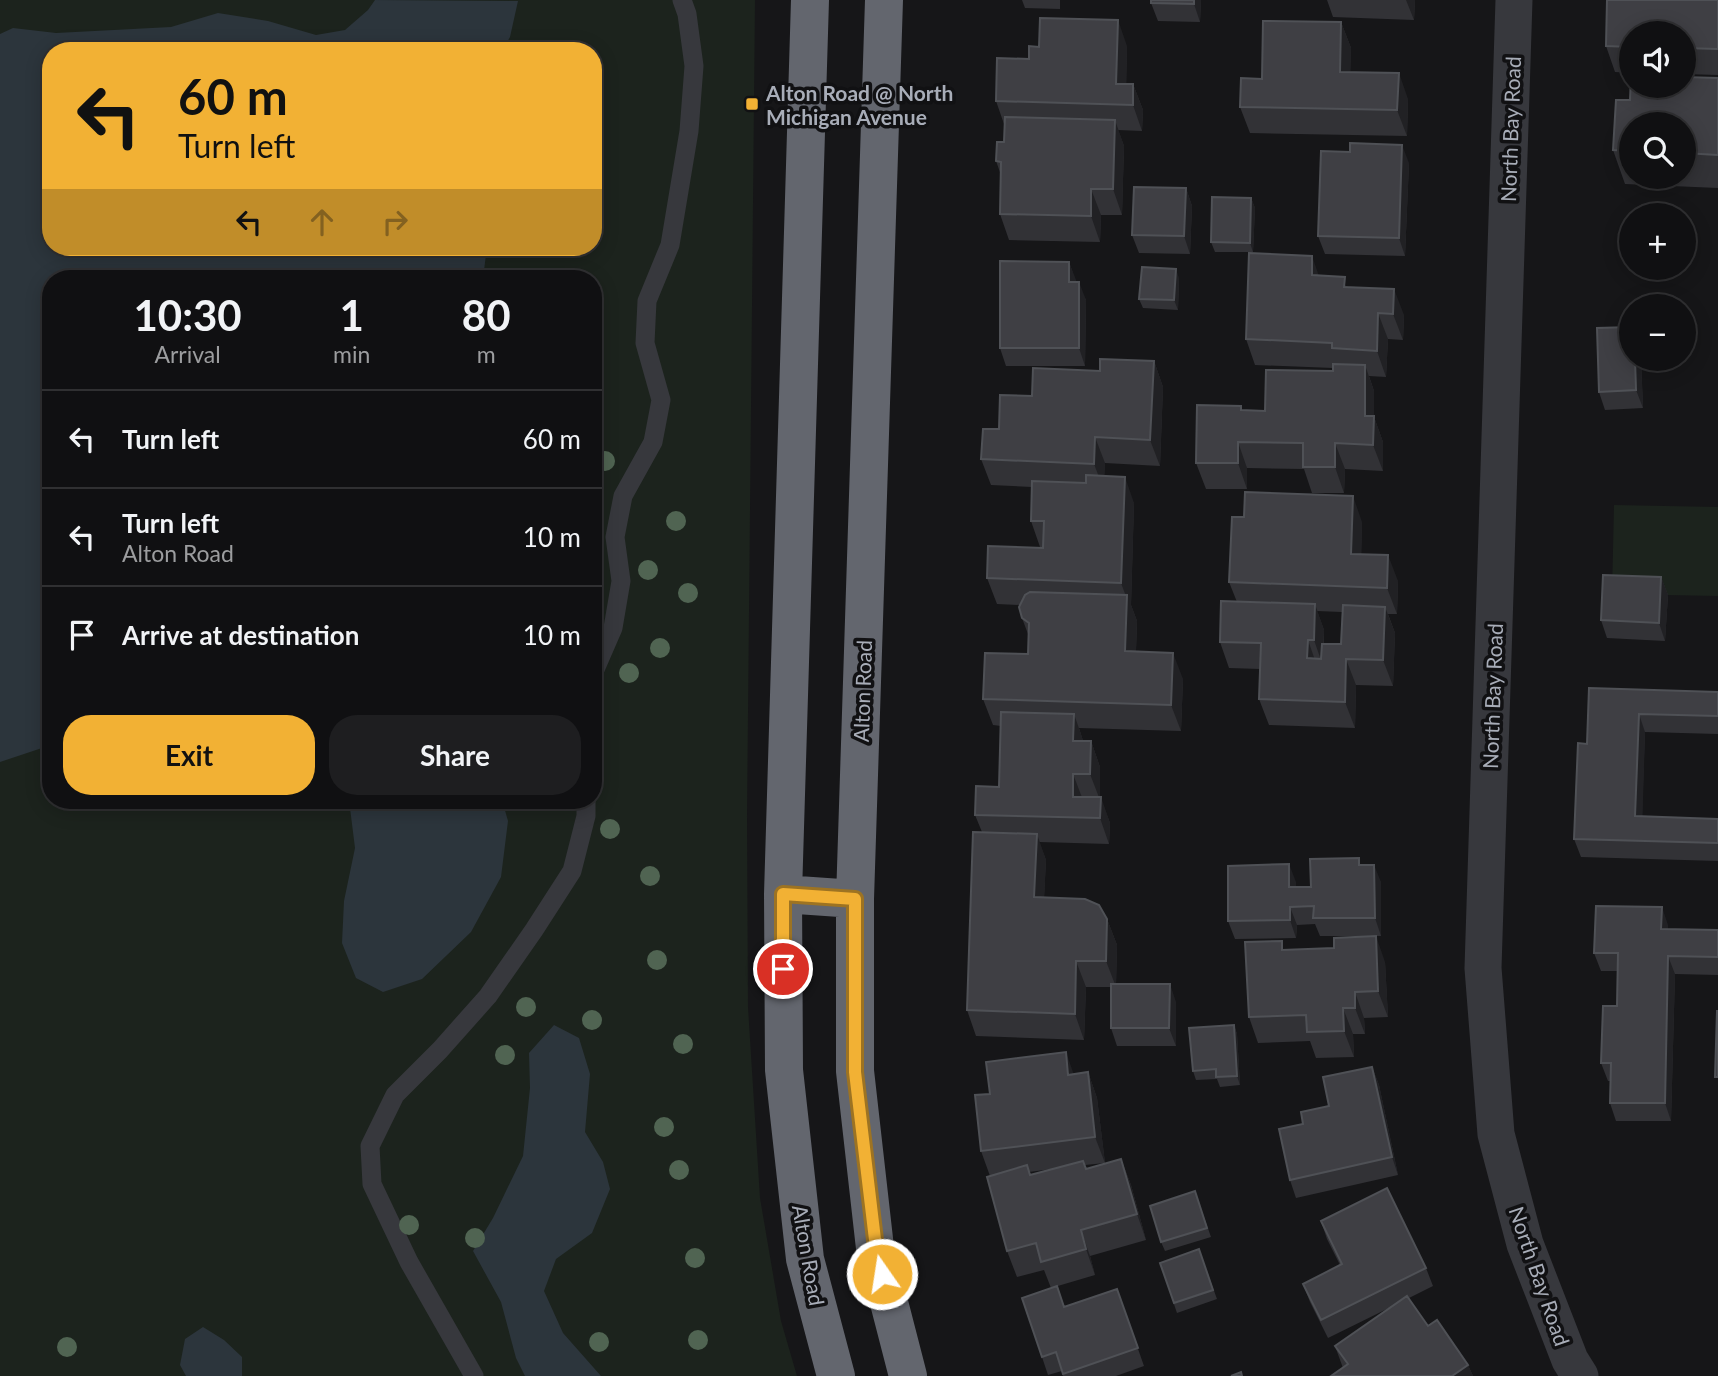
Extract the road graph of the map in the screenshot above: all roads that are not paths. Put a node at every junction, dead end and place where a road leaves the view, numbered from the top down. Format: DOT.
graph roads {
  1 [pos="682,0"];
  2 [pos="810,0"];
  3 [pos="884,0"];
  4 [pos="1514,0"];
  5 [pos="602,653"];
  6 [pos="586,809"];
  7 [pos="783,894"];
  8 [pos="855,899"];
  9 [pos="474,1376"];
  10 [pos="836,1376"];
  11 [pos="908,1376"];
  12 [pos="1580,1376"];
  1 -- 5 [label="lane"];
  2 -- 7 [label="highway, Alton Road"];
  3 -- 8 [label="highway, Alton Road"];
  4 -- 12 [label="street, North Bay Road"];
  6 -- 9 [label="lane"];
  7 -- 8 [label="highway"];
  7 -- 10 [label="highway, Alton Road"];
  8 -- 11 [label="highway, Alton Road"];
}
